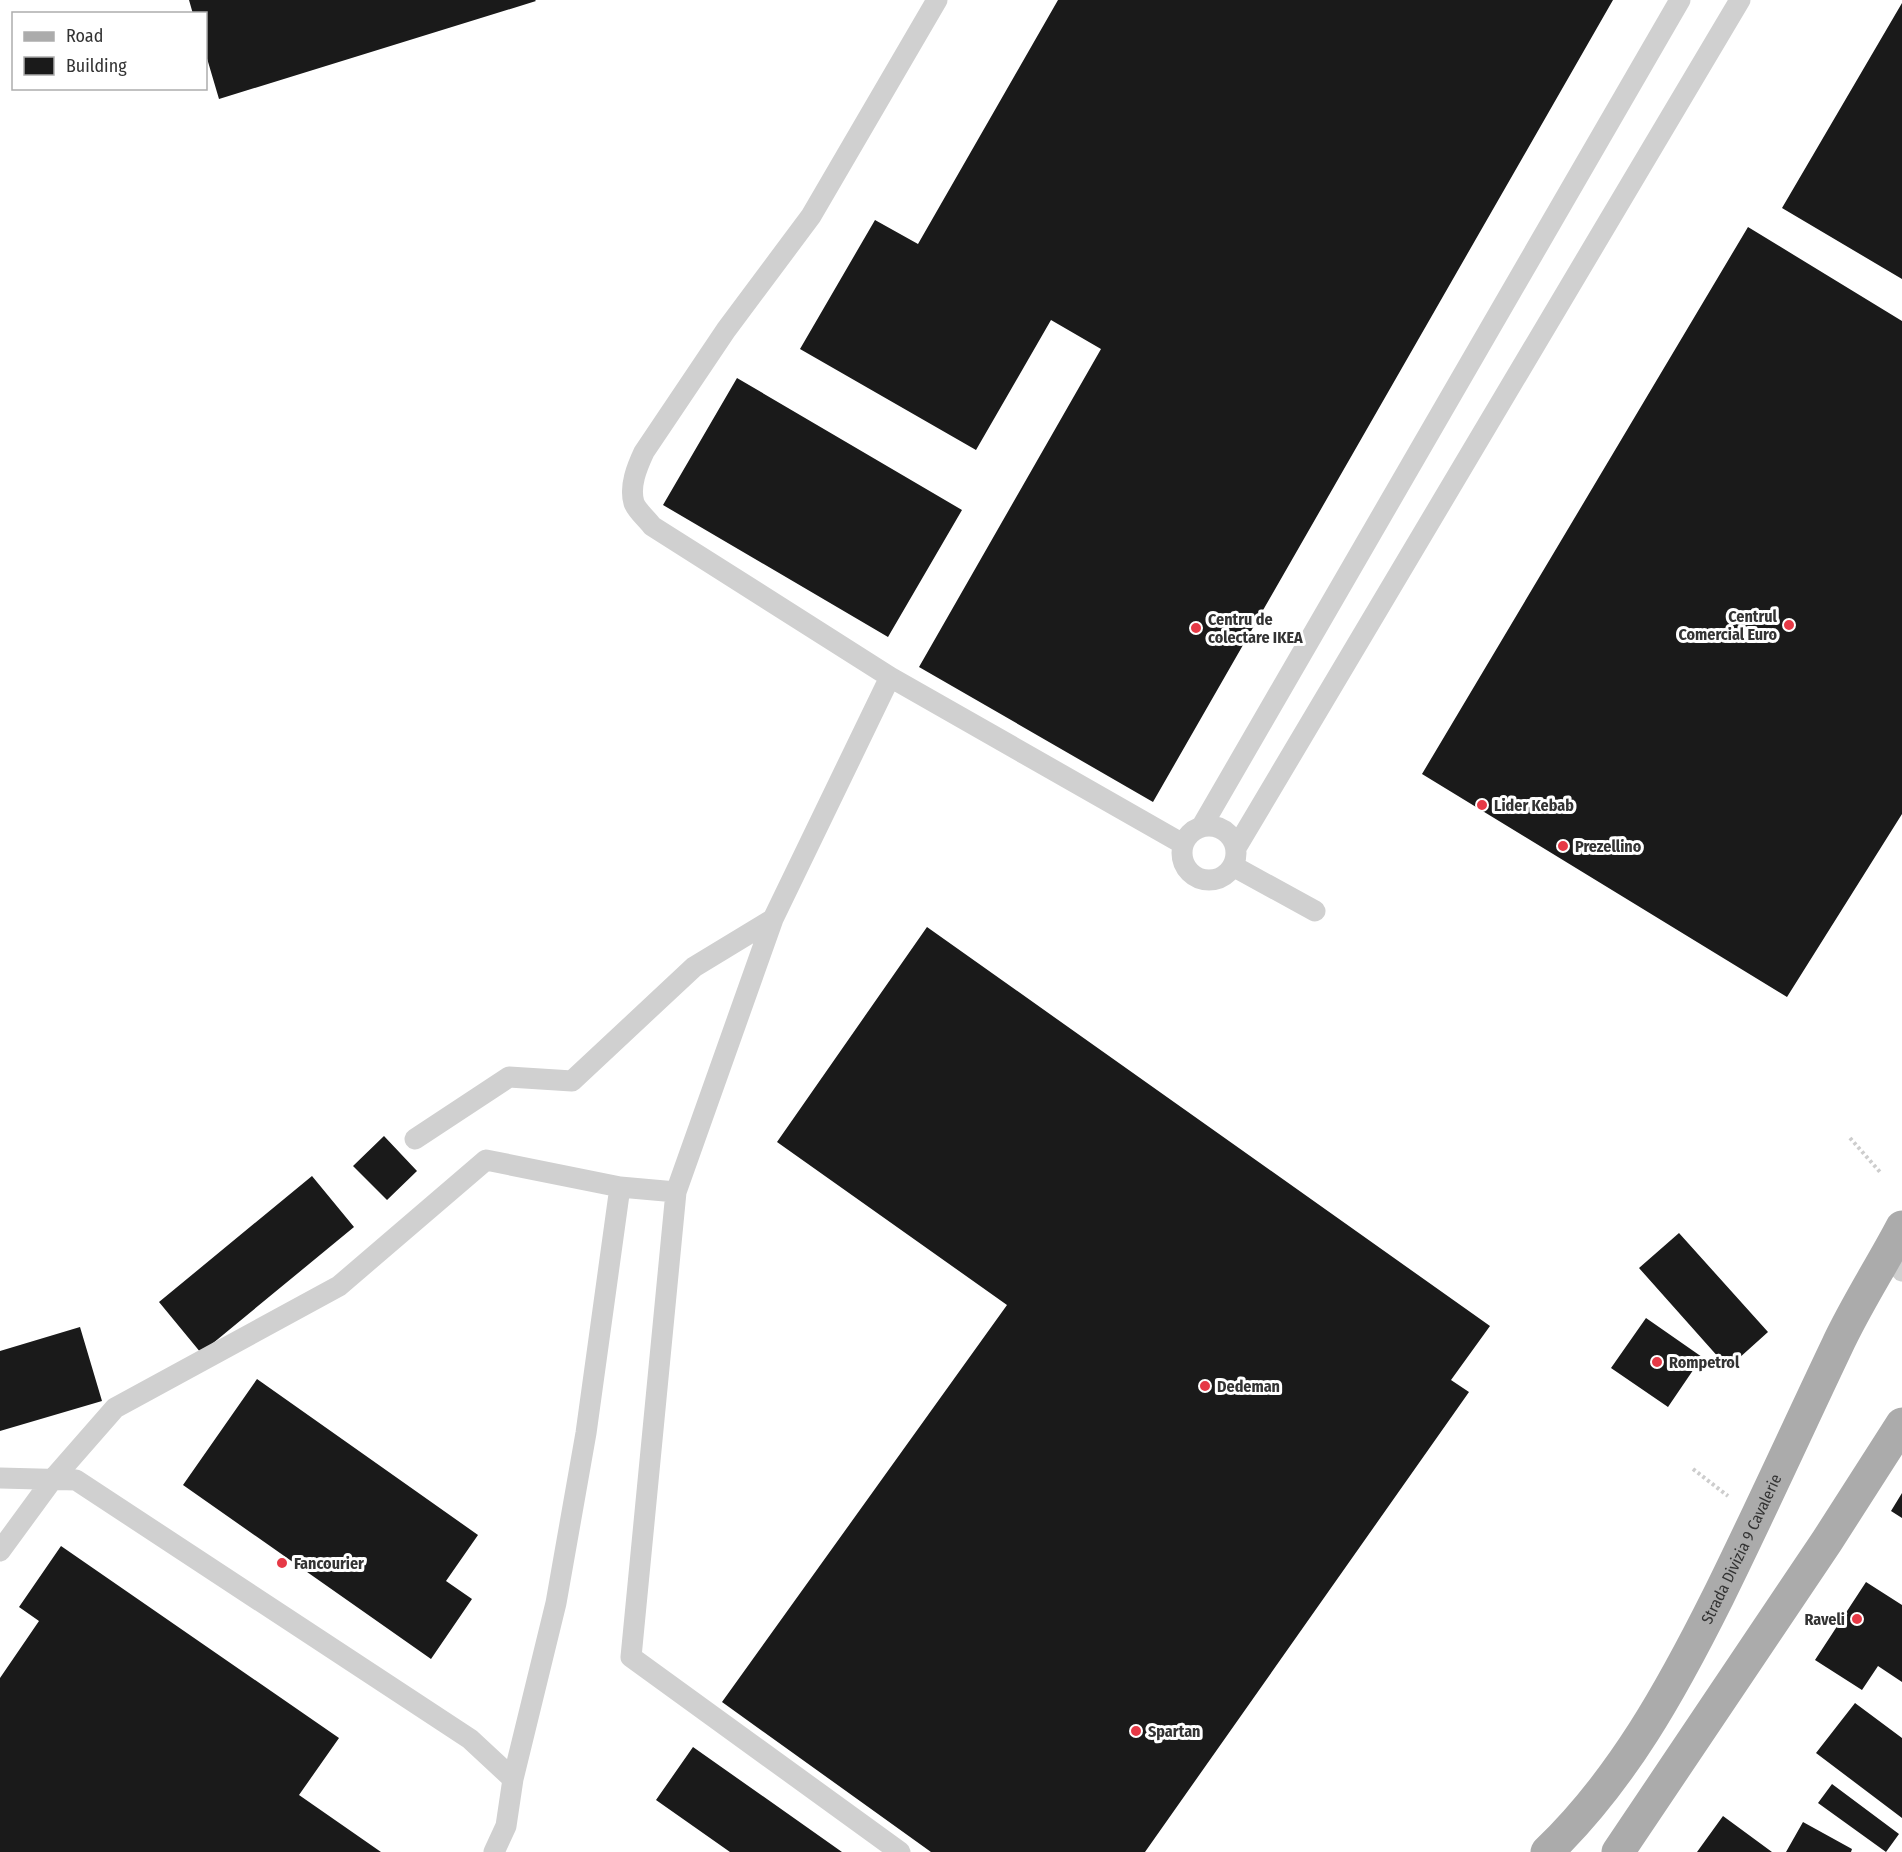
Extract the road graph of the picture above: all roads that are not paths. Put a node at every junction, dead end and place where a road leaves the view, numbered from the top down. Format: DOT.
graph roads {
  1 [pos="937,0"];
  2 [pos="1680,0"];
  3 [pos="1740,0"];
  4 [pos="890,677"];
  5 [pos="1202,826"];
  6 [pos="1183,844"];
  7 [pos="1235,857"];
  8 [pos="1315,911"];
  9 [pos="773,919"];
  10 [pos="415,1139"];
  11 [pos="620,1187"];
  12 [pos="676,1192"];
  13 [pos="1898,1250"];
  14 [pos="1902,1424"];
  15 [pos="0,1478"];
  16 [pos="52,1480"];
  17 [pos="0,1551"];
  18 [pos="513,1779"];
  19 [pos="494,1852"];
  20 [pos="900,1852"];
  21 [pos="1547,1852"];
  22 [pos="1618,1852"];
  1 -- 4 [label="lane"];
  2 -- 5 [label="lane"];
  3 -- 7 [label="lane"];
  4 -- 6 [label="lane"];
  4 -- 9 [label="lane"];
  5 -- 6 [label="lane"];
  5 -- 7 [label="lane"];
  6 -- 7 [label="lane"];
  7 -- 8 [label="lane"];
  9 -- 10 [label="lane"];
  9 -- 12 [label="lane"];
  11 -- 12 [label="lane"];
  11 -- 16 [label="lane"];
  11 -- 18 [label="lane"];
  12 -- 20 [label="lane"];
  13 -- 21 [label="main road, Strada Divizia 9 Cavalerie"];
  14 -- 22 [label="main road"];
  15 -- 16 [label="lane"];
  16 -- 17 [label="lane"];
  16 -- 18 [label="lane"];
  18 -- 19 [label="lane"];
}
